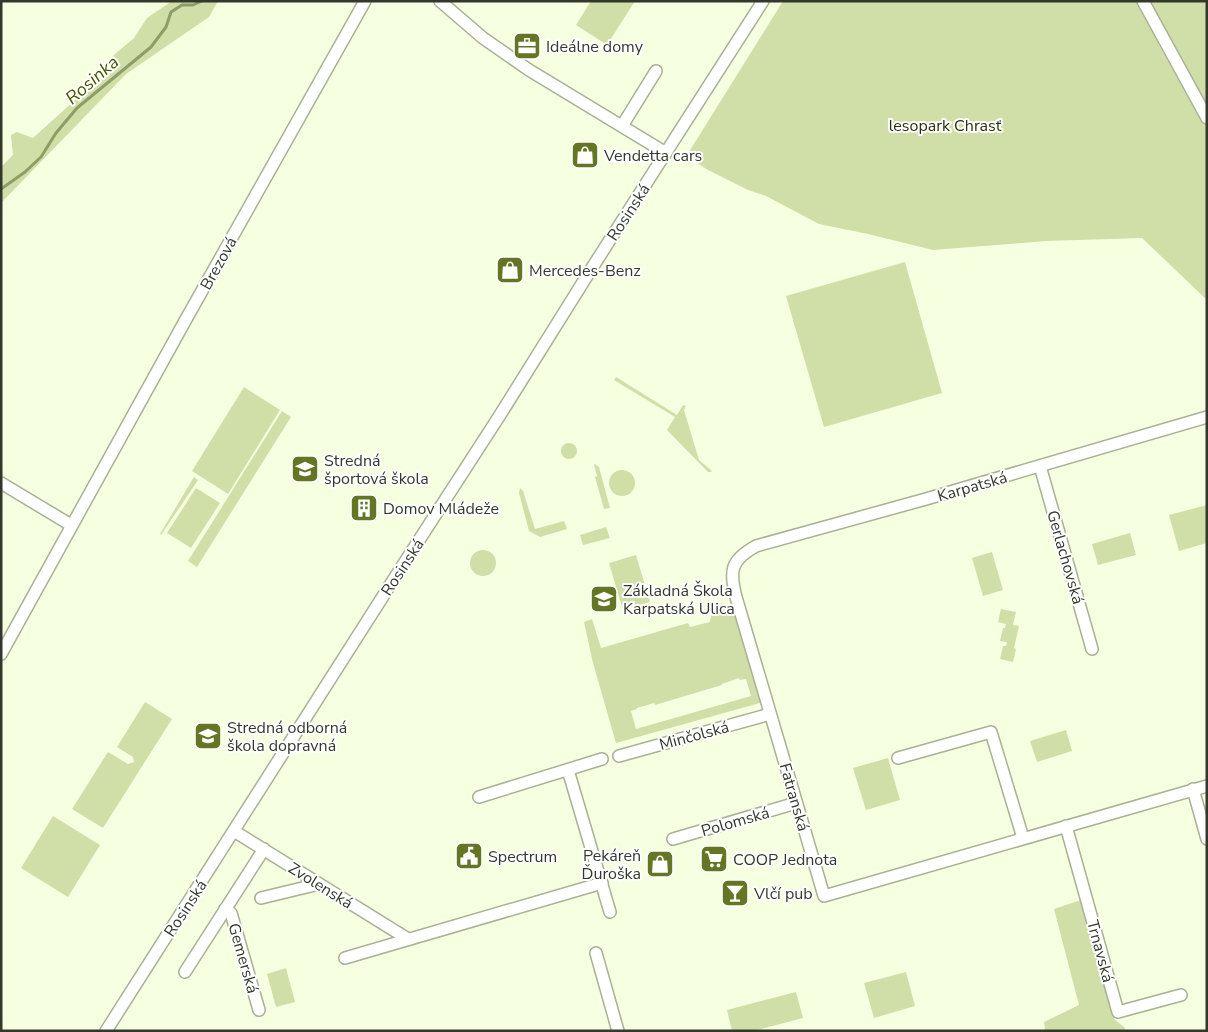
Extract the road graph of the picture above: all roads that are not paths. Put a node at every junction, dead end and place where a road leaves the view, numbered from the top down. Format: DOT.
graph roads {
  1 [pos="365,1"];
  2 [pos="440,1"];
  3 [pos="763,1"];
  4 [pos="1143,1"];
  5 [pos="656,71"];
  6 [pos="1207,118"];
  7 [pos="622,126"];
  8 [pos="666,153"];
  9 [pos="1207,417"];
  10 [pos="1040,466"];
  11 [pos="1,483"];
  12 [pos="72,525"];
  13 [pos="739,557"];
  14 [pos="1092,649"];
  15 [pos="1,654"];
  16 [pos="770,714"];
  17 [pos="619,756"];
  18 [pos="898,758"];
  19 [pos="602,759"];
  20 [pos="568,770"];
  21 [pos="1207,786"];
  22 [pos="1193,790"];
  23 [pos="479,797"];
  24 [pos="796,803"];
  25 [pos="1066,826"];
  26 [pos="234,831"];
  27 [pos="1023,838"];
  28 [pos="673,839"];
  29 [pos="1207,839"];
  30 [pos="264,850"];
  31 [pos="602,883"];
  32 [pos="319,884"];
  33 [pos="261,898"];
  34 [pos="225,909"];
  35 [pos="610,912"];
  36 [pos="408,940"];
  37 [pos="596,952"];
  38 [pos="345,958"];
  39 [pos="185,972"];
  40 [pos="1181,995"];
  41 [pos="258,1010"];
  42 [pos="106,1031"];
  43 [pos="618,1031"];
  1 -- 12 [label="street, Brezová"];
  2 -- 7 [label="street"];
  3 -- 8 [label="street, Rosinská"];
  4 -- 6 [label="street"];
  5 -- 7 [label="street"];
  7 -- 8 [label="street"];
  8 -- 26 [label="street, Rosinská"];
  9 -- 10 [label="street, Karpatská"];
  10 -- 13 [label="street, Karpatská"];
  10 -- 14 [label="street, Gerlachovská"];
  11 -- 12 [label="street"];
  12 -- 15 [label="street, Brezová"];
  13 -- 16 [label="street, Fatranská"];
  16 -- 17 [label="street, Minčolská"];
  16 -- 24 [label="street, Fatranská"];
  18 -- 27 [label="street"];
  19 -- 20 [label="street"];
  20 -- 23 [label="street"];
  20 -- 31 [label="street"];
  21 -- 22 [label="street, Fatranská"];
  22 -- 25 [label="street, Fatranská"];
  22 -- 29 [label="street"];
  24 -- 27 [label="street, Fatranská"];
  24 -- 28 [label="street, Polomská"];
  25 -- 27 [label="street, Fatranská"];
  25 -- 40 [label="street, Trnavská"];
  26 -- 30 [label="street, Zvolenská"];
  26 -- 42 [label="street, Rosinská"];
  30 -- 32 [label="street, Zvolenská"];
  30 -- 34 [label="street, Gemerská"];
  31 -- 35 [label="street"];
  31 -- 36 [label="street"];
  32 -- 33 [label="street"];
  32 -- 36 [label="street, Zvolenská"];
  34 -- 39 [label="street, Gemerská"];
  34 -- 41 [label="street, Gemerská"];
  36 -- 38 [label="street"];
  37 -- 43 [label="street"];
}
